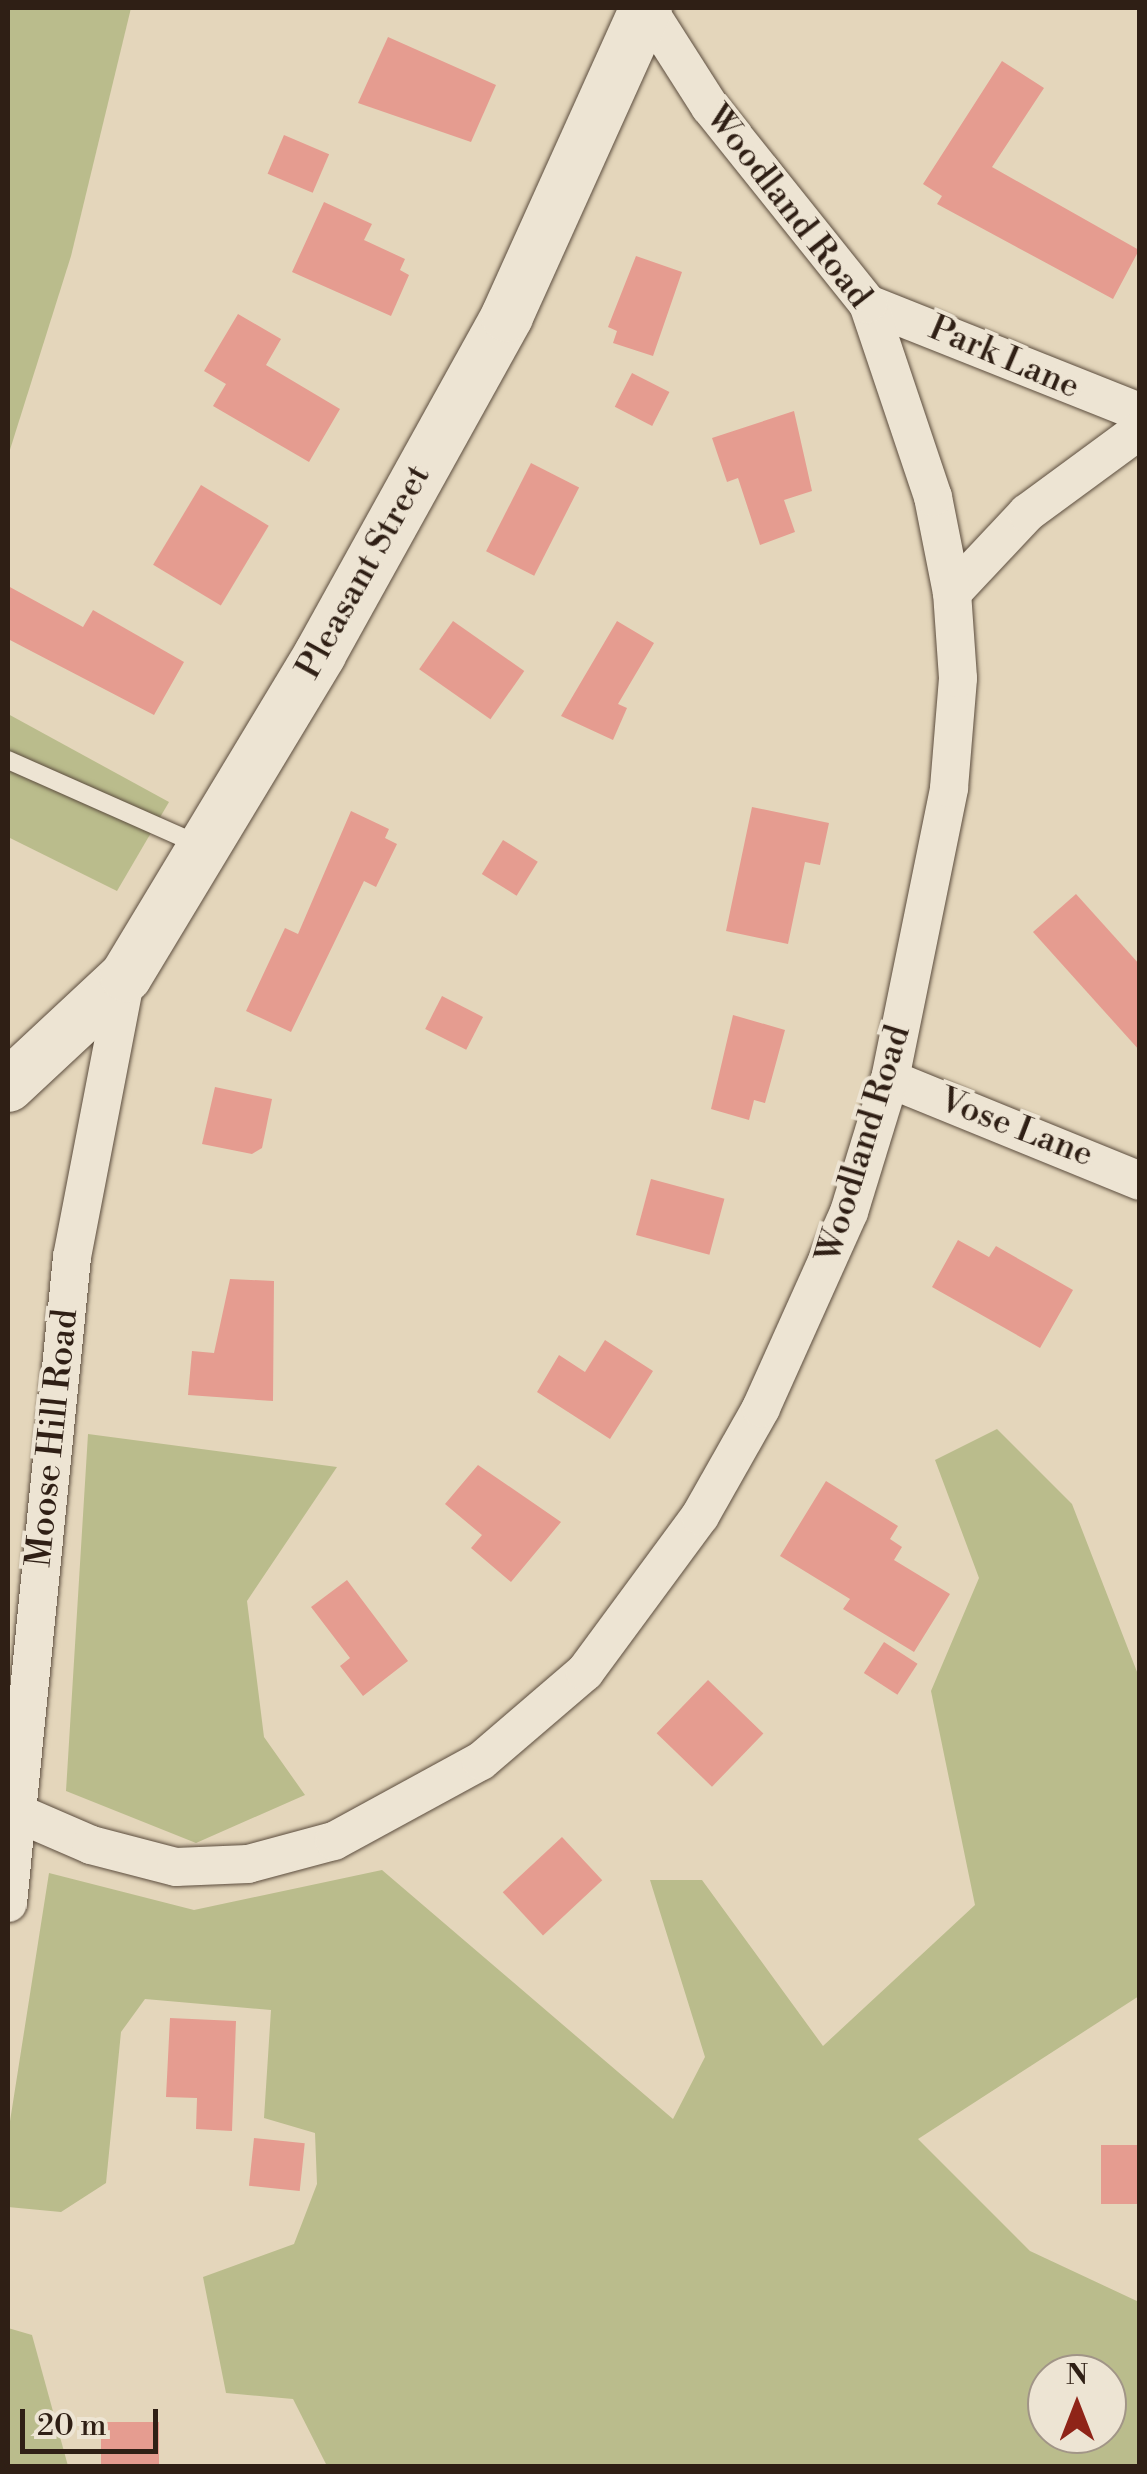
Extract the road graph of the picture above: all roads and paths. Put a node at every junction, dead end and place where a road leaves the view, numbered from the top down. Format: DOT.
graph roads {
  1 [pos="647,8"];
  2 [pos="868,304"];
  3 [pos="1140,412"];
  4 [pos="1140,430"];
  5 [pos="952,593"];
  6 [pos="8,760"];
  7 [pos="203,846"];
  8 [pos="126,976"];
  9 [pos="890,1079"];
  10 [pos="8,1086"];
  11 [pos="1140,1181"];
  12 [pos="12,1812"];
  13 [pos="8,1903"];
  1 -- 2 [label="street, Woodland Road"];
  1 -- 7 [label="street, Pleasant Street"];
  2 -- 3 [label="street, Park Lane"];
  2 -- 5 [label="street, Woodland Road"];
  4 -- 5 [label="street"];
  5 -- 9 [label="street, Woodland Road"];
  6 -- 7 [label="lane"];
  7 -- 8 [label="street, Pleasant Street"];
  8 -- 10 [label="street, Pleasant Street"];
  8 -- 12 [label="street, Moose Hill Road"];
  9 -- 11 [label="street, Vose Lane"];
  9 -- 12 [label="street, Woodland Road"];
  12 -- 13 [label="street, Moose Hill Road"];
}
